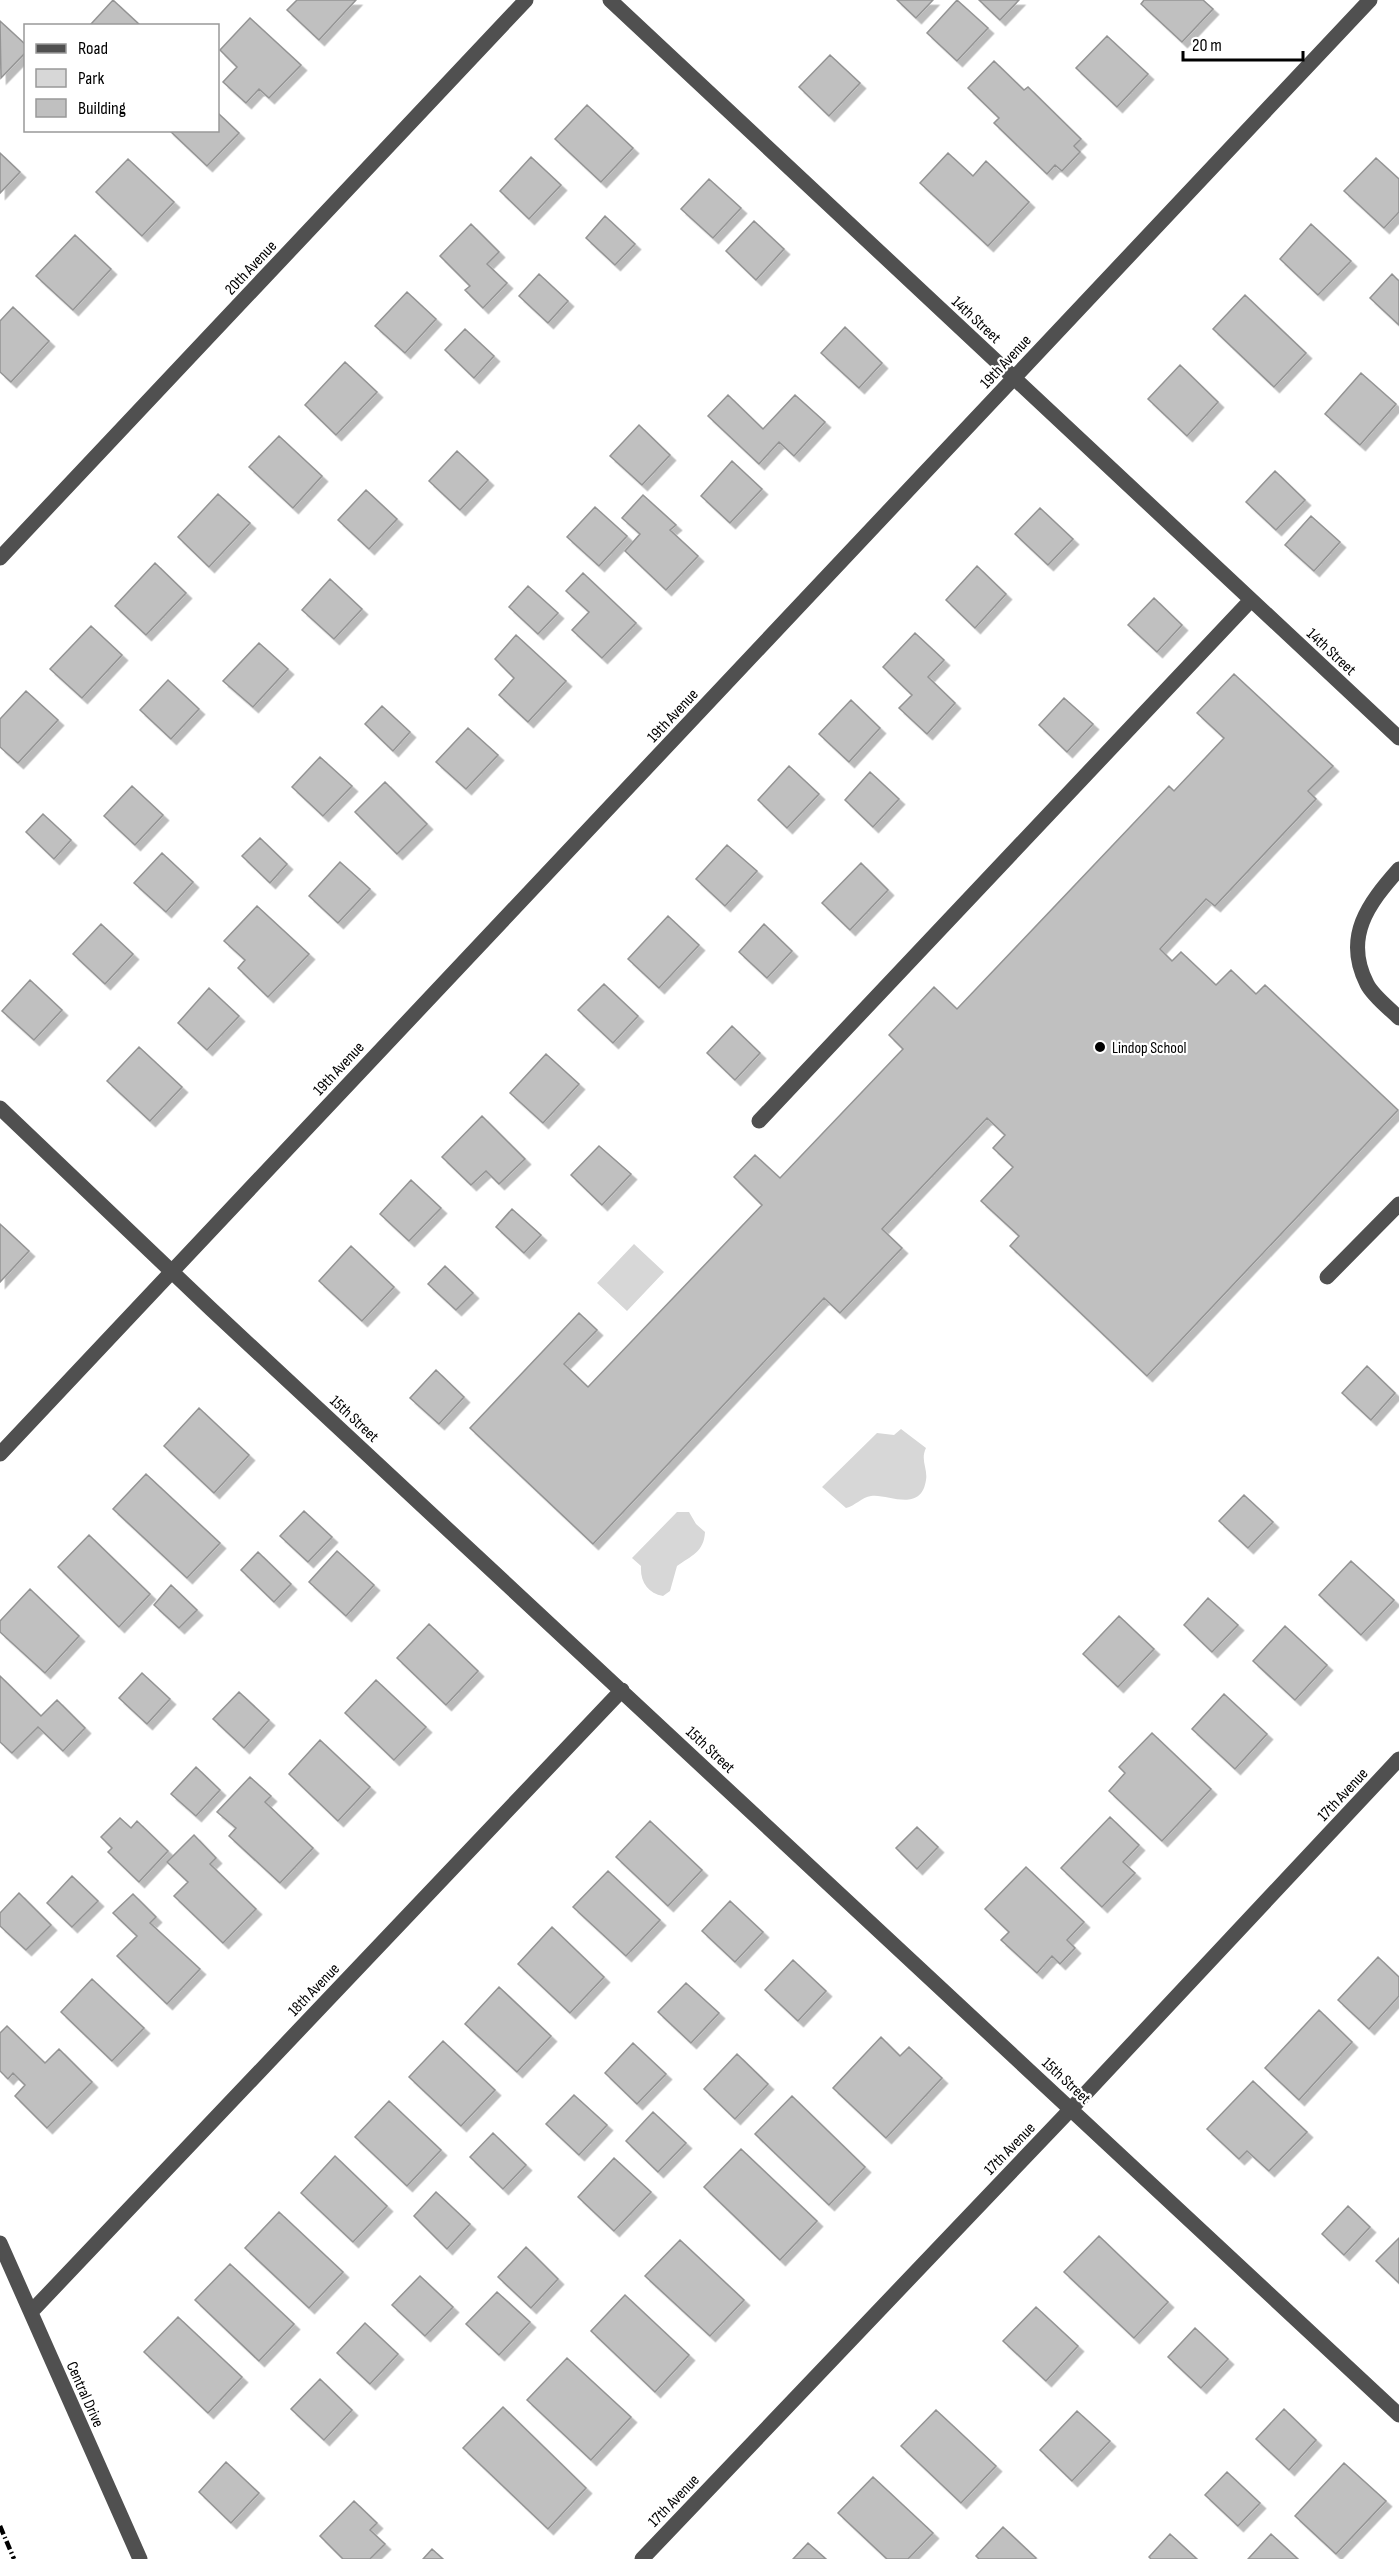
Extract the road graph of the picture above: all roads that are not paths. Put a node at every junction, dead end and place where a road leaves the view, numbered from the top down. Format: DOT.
graph roads {
  1 [pos="526,0"];
  2 [pos="610,0"];
  3 [pos="1370,0"];
  4 [pos="1014,378"];
  5 [pos="0,558"];
  6 [pos="1251,600"];
  7 [pos="1399,738"];
  8 [pos="1397,876"];
  9 [pos="1399,1018"];
  10 [pos="0,1108"];
  11 [pos="759,1121"];
  12 [pos="1399,1204"];
  13 [pos="172,1272"];
  14 [pos="1327,1277"];
  15 [pos="0,1454"];
  16 [pos="622,1690"];
  17 [pos="1399,1759"];
  18 [pos="1071,2109"];
  19 [pos="0,2243"];
  20 [pos="31,2312"];
  21 [pos="1399,2415"];
  22 [pos="140,2559"];
  23 [pos="642,2559"];
  1 -- 5 [label="street, 20th Avenue"];
  2 -- 4 [label="street, 14th Street"];
  3 -- 4 [label="street, 19th Avenue"];
  4 -- 6 [label="street, 14th Street"];
  4 -- 13 [label="street, 19th Avenue"];
  6 -- 7 [label="street, 14th Street"];
  6 -- 11 [label="street"];
  8 -- 9 [label="street"];
  10 -- 13 [label="street, 15th Street"];
  12 -- 14 [label="street"];
  13 -- 15 [label="street, 19th Avenue"];
  13 -- 16 [label="street, 15th Street"];
  16 -- 18 [label="street, 15th Street"];
  16 -- 20 [label="street, 18th Avenue"];
  17 -- 18 [label="street, 17th Avenue"];
  18 -- 21 [label="street, 15th Street"];
  18 -- 23 [label="street, 17th Avenue"];
  19 -- 20 [label="street, Central Drive"];
  20 -- 22 [label="street, Central Drive"];
}
